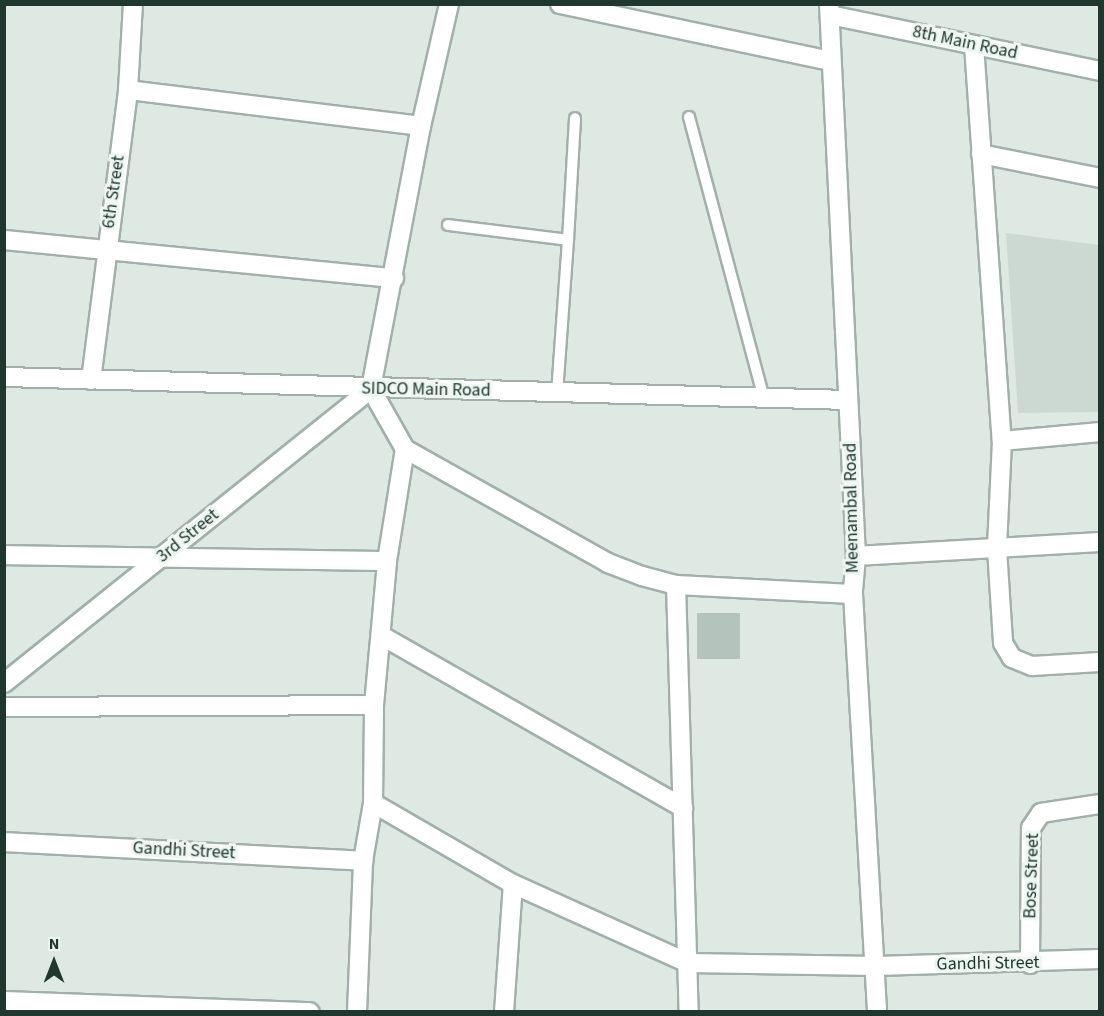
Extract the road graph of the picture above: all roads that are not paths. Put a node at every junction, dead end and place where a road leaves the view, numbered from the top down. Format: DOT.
graph roads {
  1 [pos="133,4"];
  2 [pos="449,4"];
  3 [pos="560,4"];
  4 [pos="834,8"];
  5 [pos="974,45"];
  6 [pos="831,61"];
  7 [pos="1100,71"];
  8 [pos="128,90"];
  9 [pos="689,117"];
  10 [pos="575,118"];
  11 [pos="421,126"];
  12 [pos="981,153"];
  13 [pos="1100,178"];
  14 [pos="448,225"];
  15 [pos="4,240"];
  16 [pos="568,240"];
  17 [pos="106,252"];
  18 [pos="394,278"];
  19 [pos="4,377"];
  20 [pos="91,380"];
  21 [pos="371,389"];
  22 [pos="557,393"];
  23 [pos="764,398"];
  24 [pos="848,400"];
  25 [pos="1100,432"];
  26 [pos="1002,441"];
  27 [pos="405,449"];
  28 [pos="1100,542"];
  29 [pos="997,549"];
  30 [pos="4,555"];
  31 [pos="856,556"];
  32 [pos="162,557"];
  33 [pos="387,561"];
  34 [pos="676,585"];
  35 [pos="853,594"];
  36 [pos="382,636"];
  37 [pos="1100,662"];
  38 [pos="4,683"];
  39 [pos="374,705"];
  40 [pos="4,707"];
  41 [pos="373,803"];
  42 [pos="1100,804"];
  43 [pos="683,808"];
  44 [pos="4,842"];
  45 [pos="363,861"];
  46 [pos="513,884"];
  47 [pos="1100,959"];
  48 [pos="688,963"];
  49 [pos="1030,964"];
  50 [pos="877,966"];
  51 [pos="4,1001"];
  52 [pos="310,1011"];
  53 [pos="357,1011"];
  54 [pos="504,1011"];
  55 [pos="688,1011"];
  56 [pos="877,1011"];
  1 -- 8 [label="street, 6th Street"];
  2 -- 11 [label="street"];
  3 -- 6 [label="street"];
  4 -- 5 [label="street, 8th Main Road"];
  4 -- 6 [label="street, Meenambal Road"];
  5 -- 7 [label="street, 8th Main Road"];
  5 -- 12 [label="street"];
  6 -- 24 [label="street, Meenambal Road"];
  8 -- 11 [label="street"];
  8 -- 17 [label="street, 6th Street"];
  9 -- 23 [label="lane"];
  10 -- 16 [label="lane"];
  11 -- 18 [label="street"];
  12 -- 13 [label="street"];
  12 -- 26 [label="street"];
  14 -- 16 [label="lane"];
  15 -- 17 [label="street"];
  16 -- 22 [label="lane"];
  17 -- 18 [label="street"];
  17 -- 20 [label="street, 6th Street"];
  18 -- 21 [label="street"];
  19 -- 20 [label="street, SIDCO Main Road"];
  20 -- 21 [label="street, SIDCO Main Road"];
  21 -- 22 [label="street, SIDCO Main Road"];
  21 -- 27 [label="street"];
  21 -- 32 [label="street, 3rd Street"];
  22 -- 23 [label="street, SIDCO Main Road"];
  23 -- 24 [label="street, SIDCO Main Road"];
  24 -- 31 [label="street, Meenambal Road"];
  25 -- 26 [label="street"];
  26 -- 29 [label="street"];
  27 -- 33 [label="street"];
  27 -- 34 [label="street"];
  28 -- 29 [label="street"];
  29 -- 31 [label="street"];
  29 -- 37 [label="street"];
  30 -- 32 [label="street"];
  31 -- 35 [label="street, Meenambal Road"];
  32 -- 33 [label="street"];
  32 -- 38 [label="street, 3rd Street"];
  33 -- 36 [label="street"];
  34 -- 35 [label="street"];
  34 -- 43 [label="street"];
  35 -- 50 [label="street, Meenambal Road"];
  36 -- 39 [label="street"];
  36 -- 43 [label="street"];
  39 -- 40 [label="street"];
  39 -- 41 [label="street"];
  41 -- 45 [label="street"];
  41 -- 46 [label="street"];
  42 -- 49 [label="street, Bose Street"];
  43 -- 48 [label="street"];
  44 -- 45 [label="street, Gandhi Street"];
  45 -- 53 [label="street"];
  46 -- 48 [label="street"];
  46 -- 54 [label="street"];
  47 -- 49 [label="street, Gandhi Street"];
  48 -- 50 [label="street, Gandhi Street"];
  48 -- 55 [label="street"];
  49 -- 50 [label="street, Gandhi Street"];
  50 -- 56 [label="street, Meenambal Road"];
  51 -- 52 [label="street"];
}
